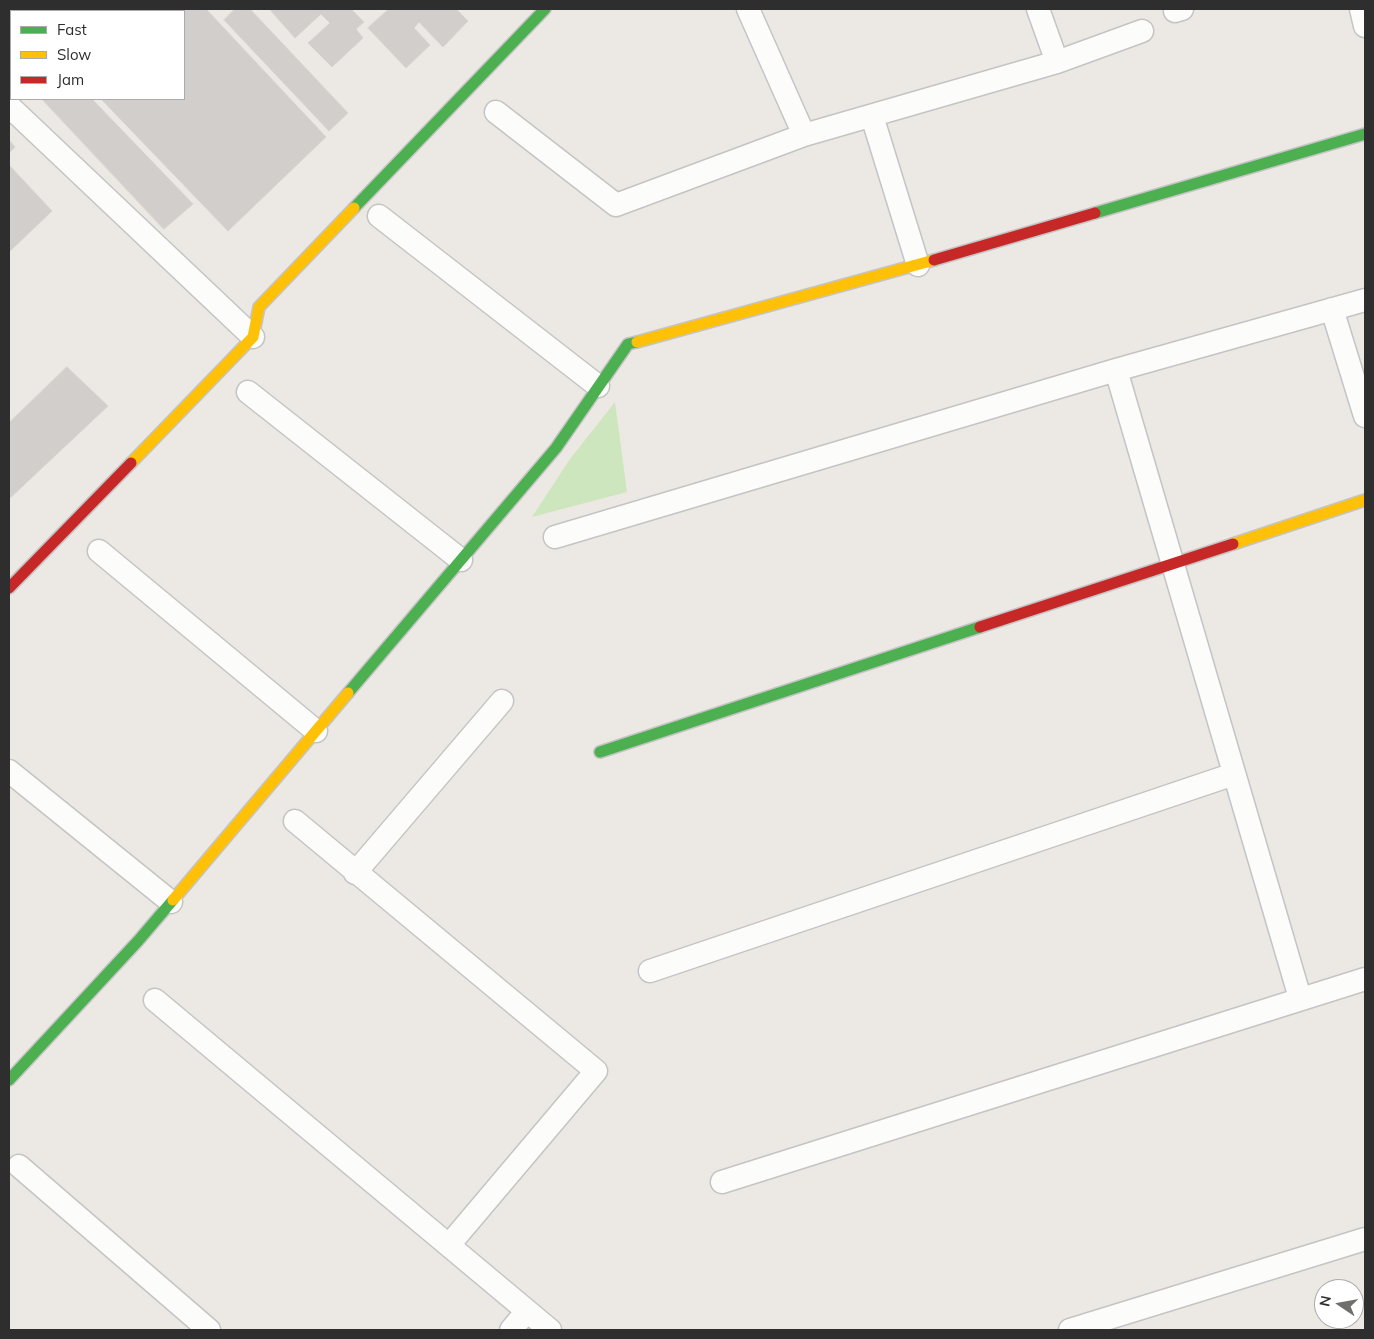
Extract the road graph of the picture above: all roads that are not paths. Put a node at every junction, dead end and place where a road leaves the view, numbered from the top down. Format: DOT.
graph roads {
  1 [pos="545,9"];
  2 [pos="748,9"];
  3 [pos="1038,9"];
  4 [pos="1361,9"];
  5 [pos="1365,26"];
  6 [pos="1142,31"];
  7 [pos="1057,62"];
  8 [pos="9,106"];
  9 [pos="496,112"];
  10 [pos="872,116"];
  11 [pos="1365,134"];
  12 [pos="804,135"];
  13 [pos="379,216"];
  14 [pos="918,265"];
  15 [pos="1365,300"];
  16 [pos="1332,309"];
  17 [pos="253,337"];
  18 [pos="1116,370"];
  19 [pos="598,386"];
  20 [pos="248,392"];
  21 [pos="1365,416"];
  22 [pos="1365,500"];
  23 [pos="555,537"];
  24 [pos="99,551"];
  25 [pos="461,560"];
  26 [pos="1172,565"];
  27 [pos="9,588"];
  28 [pos="502,701"];
  29 [pos="316,731"];
  30 [pos="600,752"];
  31 [pos="9,771"];
  32 [pos="1234,774"];
  33 [pos="295,821"];
  34 [pos="355,873"];
  35 [pos="171,902"];
  36 [pos="650,972"];
  37 [pos="1365,979"];
  38 [pos="1300,998"];
  39 [pos="155,1000"];
  40 [pos="13,1069"];
  41 [pos="19,1166"];
  42 [pos="722,1182"];
  43 [pos="1365,1239"];
  44 [pos="449,1245"];
  45 [pos="527,1311"];
  46 [pos="209,1330"];
  47 [pos="511,1330"];
  48 [pos="550,1330"];
  49 [pos="1070,1330"];
  1 -- 17 [label="street"];
  2 -- 12 [label="street"];
  3 -- 7 [label="street"];
  4 -- 5 [label="street"];
  6 -- 7 [label="street"];
  7 -- 10 [label="street"];
  8 -- 17 [label="street"];
  9 -- 12 [label="street"];
  10 -- 12 [label="street"];
  10 -- 14 [label="street"];
  11 -- 14 [label="street"];
  13 -- 19 [label="street"];
  14 -- 19 [label="street"];
  15 -- 16 [label="street"];
  16 -- 18 [label="street"];
  16 -- 21 [label="street"];
  17 -- 27 [label="street"];
  18 -- 23 [label="street"];
  18 -- 26 [label="street"];
  19 -- 25 [label="street"];
  20 -- 25 [label="street"];
  22 -- 26 [label="street"];
  24 -- 29 [label="street"];
  25 -- 29 [label="street"];
  26 -- 30 [label="street"];
  26 -- 32 [label="street"];
  28 -- 34 [label="street"];
  29 -- 35 [label="street"];
  31 -- 35 [label="street"];
  32 -- 36 [label="street"];
  32 -- 38 [label="street"];
  33 -- 34 [label="street"];
  34 -- 44 [label="street"];
  35 -- 40 [label="street"];
  37 -- 38 [label="street"];
  38 -- 42 [label="street"];
  39 -- 44 [label="street"];
  41 -- 46 [label="street"];
  43 -- 49 [label="street"];
  44 -- 45 [label="street"];
  45 -- 47 [label="street"];
  45 -- 48 [label="street"];
}
